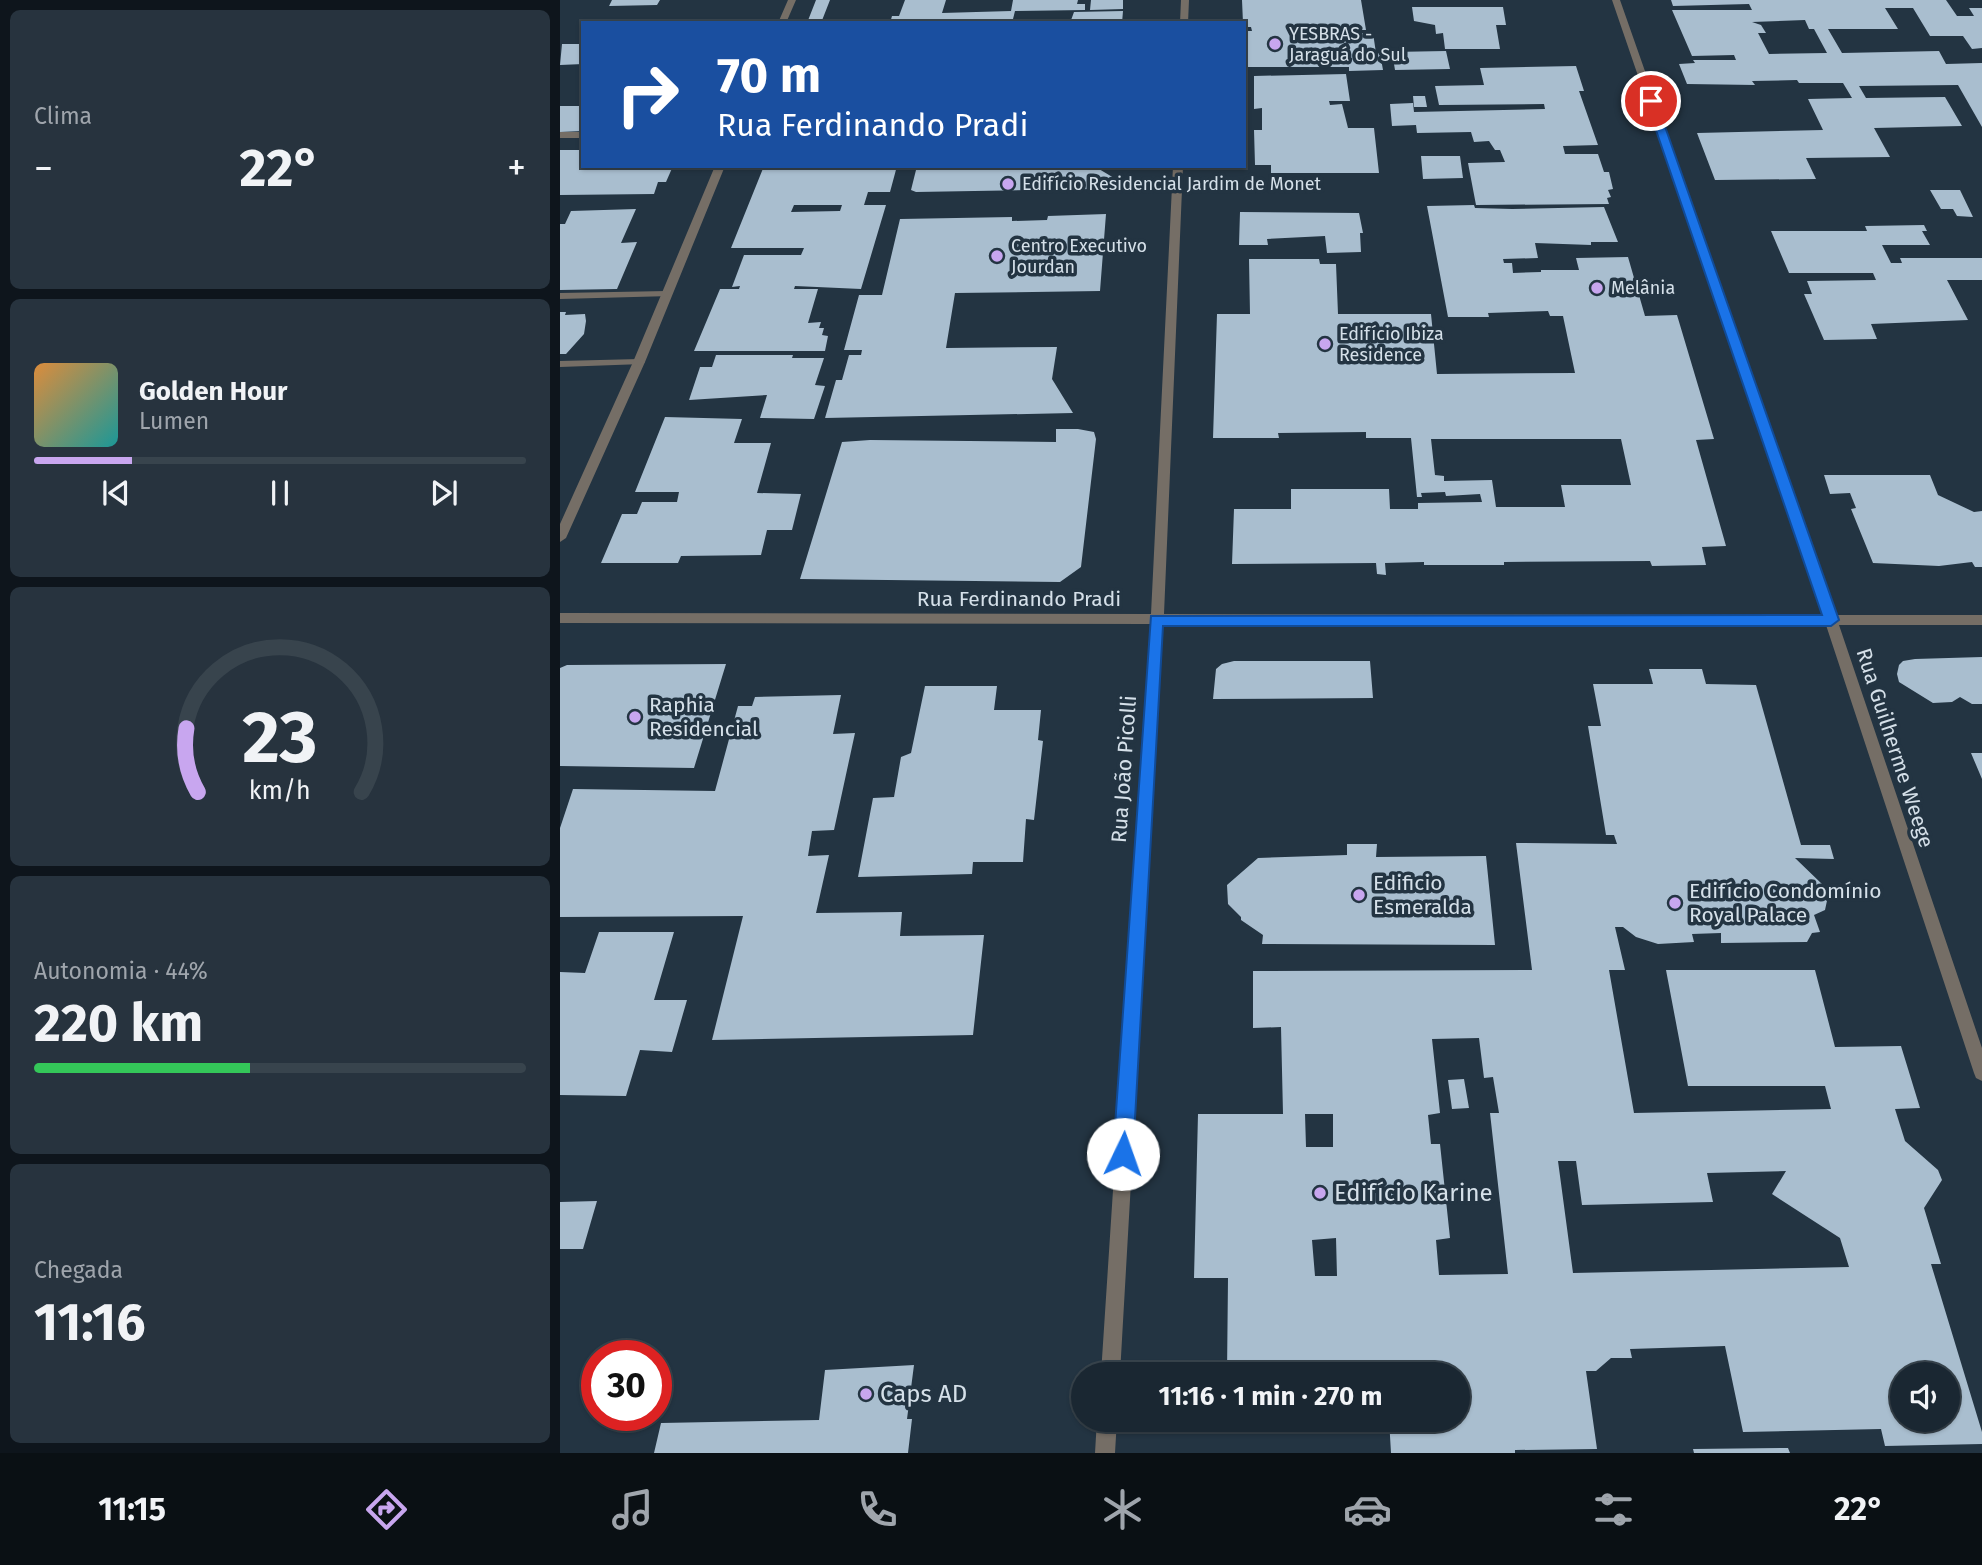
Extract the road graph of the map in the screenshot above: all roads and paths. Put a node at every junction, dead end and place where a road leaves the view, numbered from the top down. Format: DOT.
graph roads {
  1 [pos="792,0"];
  2 [pos="1185,0"];
  3 [pos="1616,0"];
  4 [pos="783,21"];
  5 [pos="1184,21"];
  6 [pos="560,135"];
  7 [pos="581,135"];
  8 [pos="719,168"];
  9 [pos="1178,168"];
  10 [pos="667,294"];
  11 [pos="560,296"];
  12 [pos="639,362"];
  13 [pos="560,364"];
  14 [pos="560,538"];
  15 [pos="560,618"];
  16 [pos="1156,620"];
  17 [pos="1831,620"];
  18 [pos="1982,620"];
  19 [pos="1982,1073"];
  20 [pos="1111,1362"];
  21 [pos="1106,1432"];
  22 [pos="1105,1453"];
  1 -- 4 [label="street"];
  2 -- 5 [label="street"];
  3 -- 17 [label="street, Rua Guilherme Weege"];
  6 -- 7 [label="street"];
  8 -- 10 [label="street"];
  9 -- 16 [label="street, Rua João Picolli"];
  10 -- 11 [label="street"];
  10 -- 12 [label="street"];
  12 -- 13 [label="street"];
  12 -- 14 [label="street"];
  15 -- 16 [label="street, Rua Ferdinando Pradi"];
  16 -- 17 [label="street, Rua Ferdinando Pradi"];
  16 -- 20 [label="street, Rua João Picolli"];
  17 -- 18 [label="street, Rua Ferdinando Pradi"];
  17 -- 19 [label="street, Rua Guilherme Weege"];
  21 -- 22 [label="street"];
}
